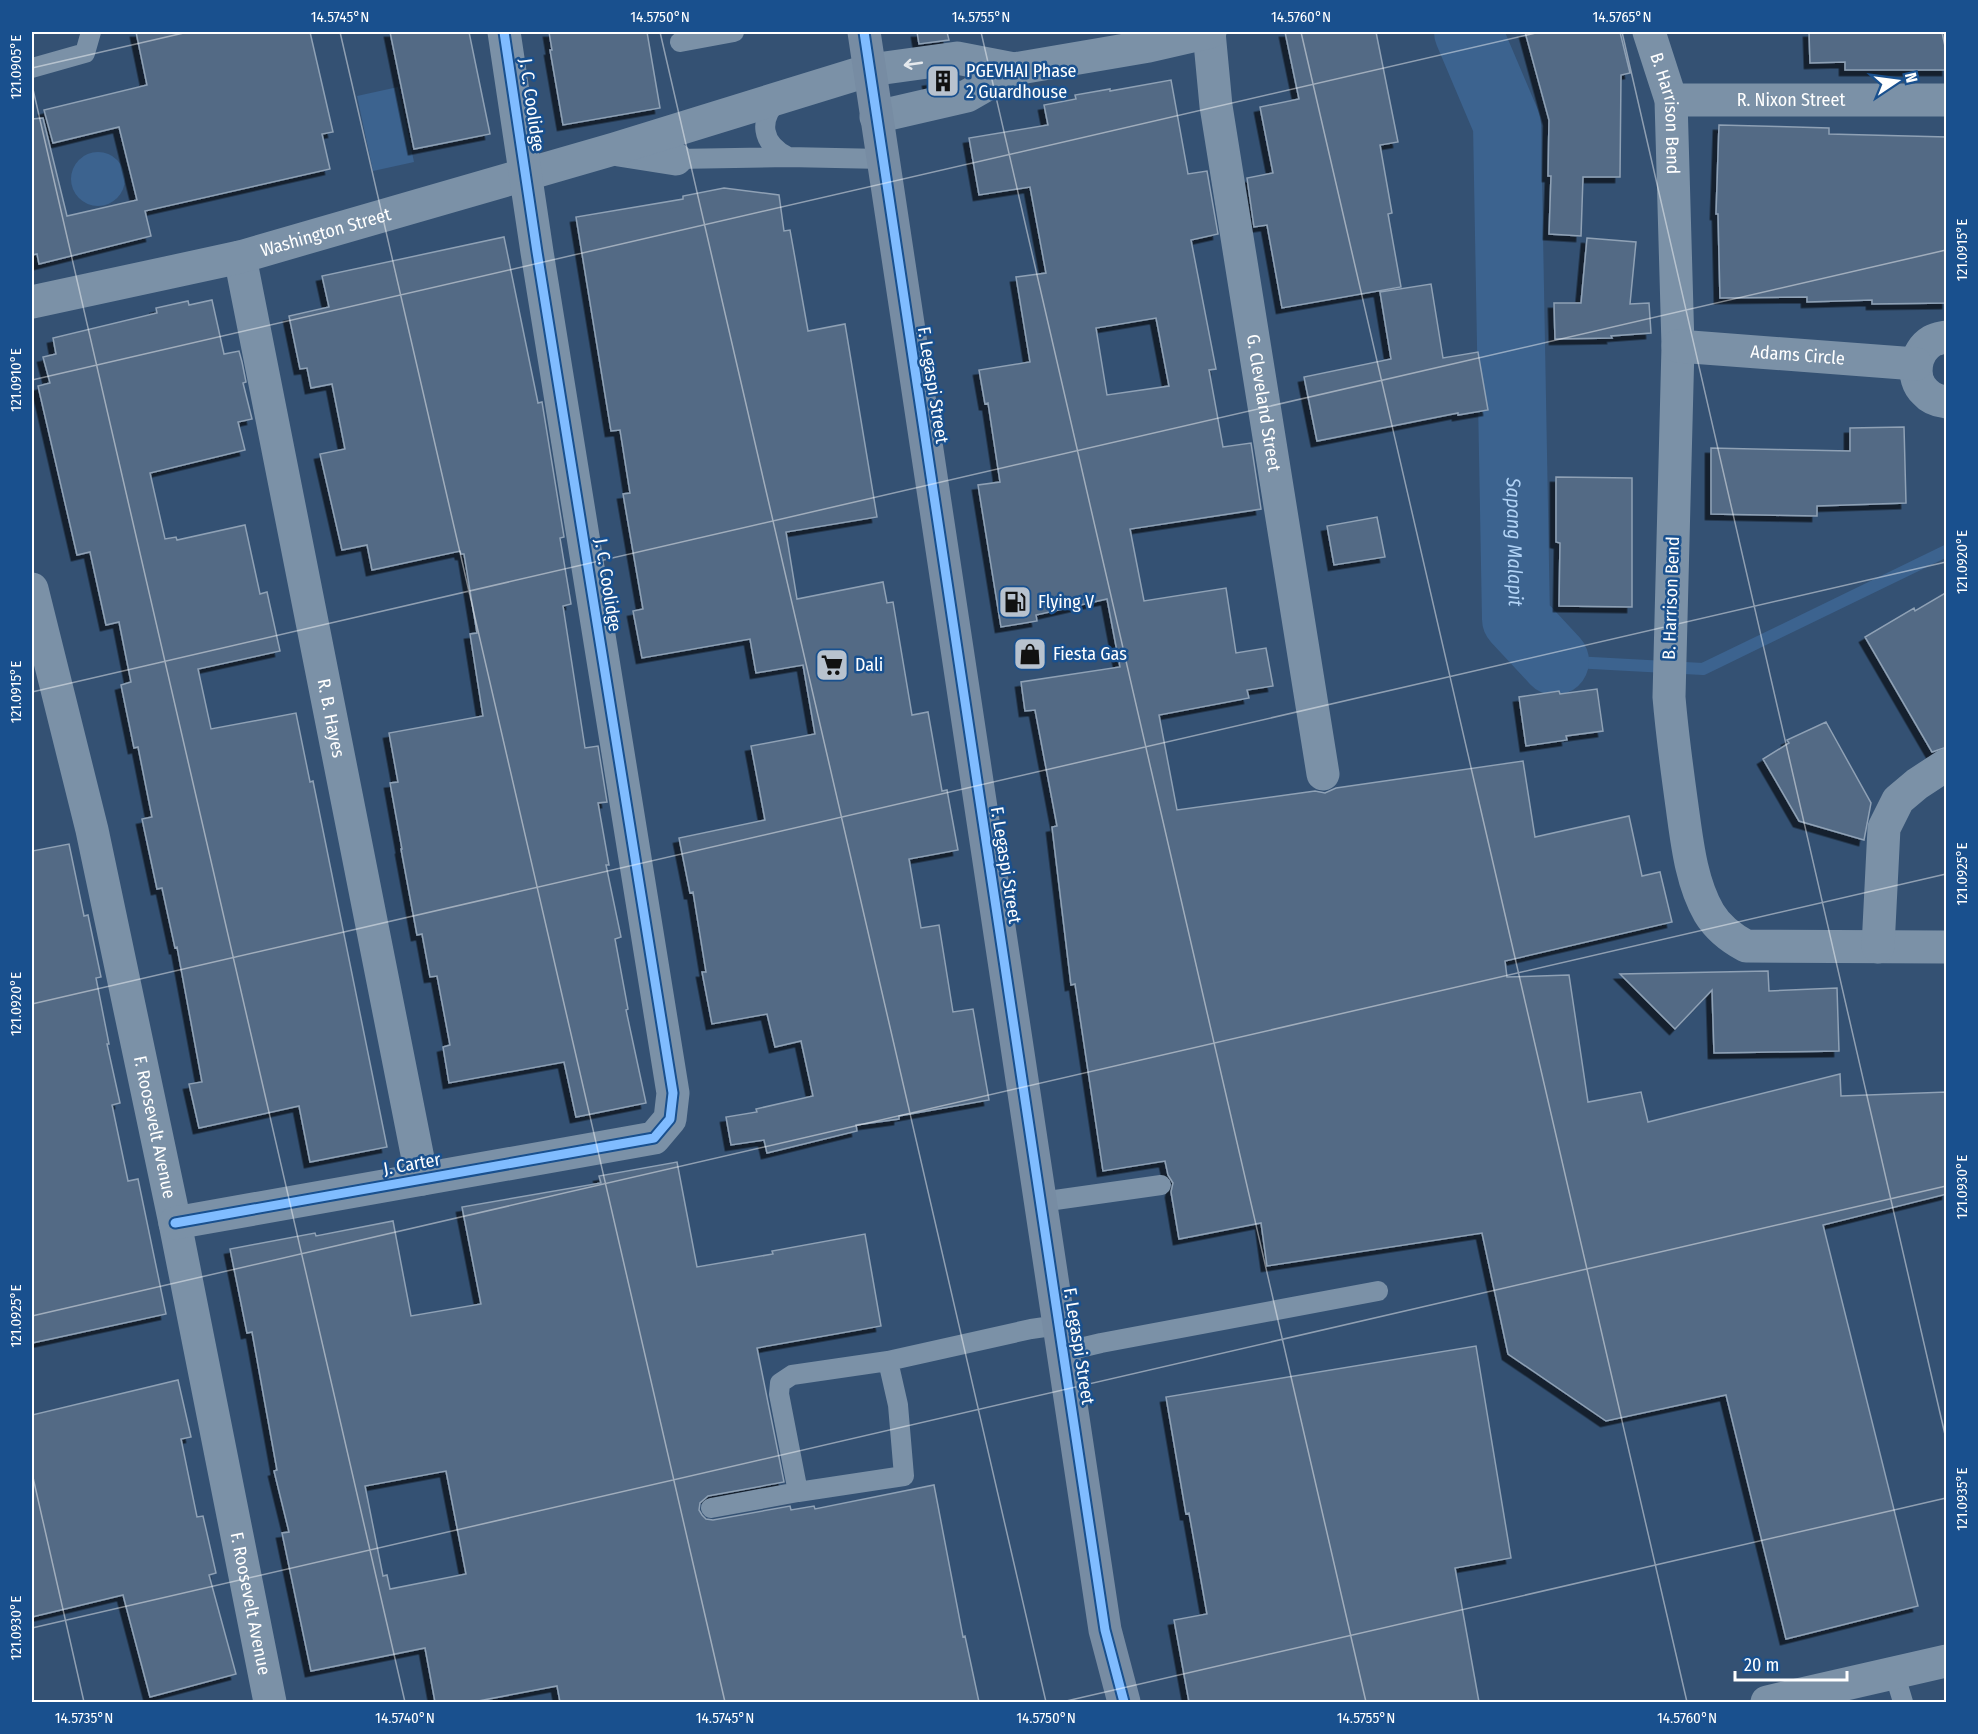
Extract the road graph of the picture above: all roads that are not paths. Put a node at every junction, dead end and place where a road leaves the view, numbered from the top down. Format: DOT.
graph roads {
  1 [pos="91,32"];
  2 [pos="504,32"];
  3 [pos="734,32"];
  4 [pos="864,32"];
  5 [pos="1209,32"];
  6 [pos="1649,32"];
  7 [pos="680,42"];
  8 [pos="32,68"];
  9 [pos="1014,69"];
  10 [pos="870,70"];
  11 [pos="779,99"];
  12 [pos="1671,100"];
  13 [pos="1947,100"];
  14 [pos="876,117"];
  15 [pos="614,149"];
  16 [pos="788,157"];
  17 [pos="676,159"];
  18 [pos="882,159"];
  19 [pos="525,174"];
  20 [pos="240,257"];
  21 [pos="32,302"];
  22 [pos="1947,337"];
  23 [pos="1678,346"];
  24 [pos="1916,364"];
  25 [pos="1947,402"];
  26 [pos="32,589"];
  27 [pos="1947,765"];
  28 [pos="1323,774"];
  29 [pos="1878,947"];
  30 [pos="1947,947"];
  31 [pos="654,1138"];
  32 [pos="422,1179"];
  33 [pos="1161,1185"];
  34 [pos="1041,1202"];
  35 [pos="175,1222"];
  36 [pos="1378,1291"];
  37 [pos="1061,1338"];
  38 [pos="888,1361"];
  39 [pos="798,1492"];
  40 [pos="711,1508"];
  41 [pos="1947,1661"];
  42 [pos="1898,1687"];
  43 [pos="270,1702"];
  44 [pos="1124,1702"];
  45 [pos="1767,1702"];
  1 -- 8 [label="lane"];
  2 -- 19 [label="street, J. C. Coolidge"];
  3 -- 7 [label="lane"];
  4 -- 10 [label="main road, F. Legaspi Street"];
  5 -- 9 [label="street, Washington Street"];
  5 -- 28 [label="street, G. Cleveland Street"];
  6 -- 12 [label="street, B. Harrison Bend"];
  9 -- 10 [label="street, Washington Street, one-way"];
  9 -- 14 [label="street, Washington Street"];
  10 -- 11 [label="street, Washington Street"];
  10 -- 14 [label="main road, F. Legaspi Street"];
  11 -- 15 [label="street, Washington Street"];
  11 -- 16 [label="lane"];
  12 -- 13 [label="street, R. Nixon Street"];
  12 -- 23 [label="street, B. Harrison Bend"];
  14 -- 18 [label="main road, F. Legaspi Street"];
  15 -- 17 [label="street, Washington Street"];
  15 -- 19 [label="street, Washington Street"];
  16 -- 17 [label="lane"];
  16 -- 18 [label="lane"];
  18 -- 34 [label="main road, F. Legaspi Street"];
  19 -- 20 [label="street, Washington Street"];
  19 -- 31 [label="street, J. C. Coolidge"];
  20 -- 21 [label="street, Washington Street"];
  20 -- 32 [label="street, R. B. Hayes"];
  22 -- 24 [label="street"];
  23 -- 24 [label="street, Adams Circle"];
  23 -- 29 [label="street, B. Harrison Bend"];
  24 -- 25 [label="street"];
  26 -- 35 [label="street, F. Roosevelt Avenue"];
  27 -- 29 [label="street"];
  29 -- 30 [label="street, B. Harrison Bend"];
  31 -- 32 [label="street, J. Carter"];
  32 -- 35 [label="street, J. Carter"];
  33 -- 34 [label="lane"];
  34 -- 37 [label="main road, F. Legaspi Street"];
  35 -- 43 [label="street, F. Roosevelt Avenue"];
  36 -- 37 [label="lane"];
  37 -- 38 [label="lane"];
  37 -- 44 [label="main road, F. Legaspi Street"];
  38 -- 39 [label="lane"];
  38 -- 39 [label="lane"];
  39 -- 40 [label="lane"];
  41 -- 42 [label="street"];
  42 -- 45 [label="street"];
}
